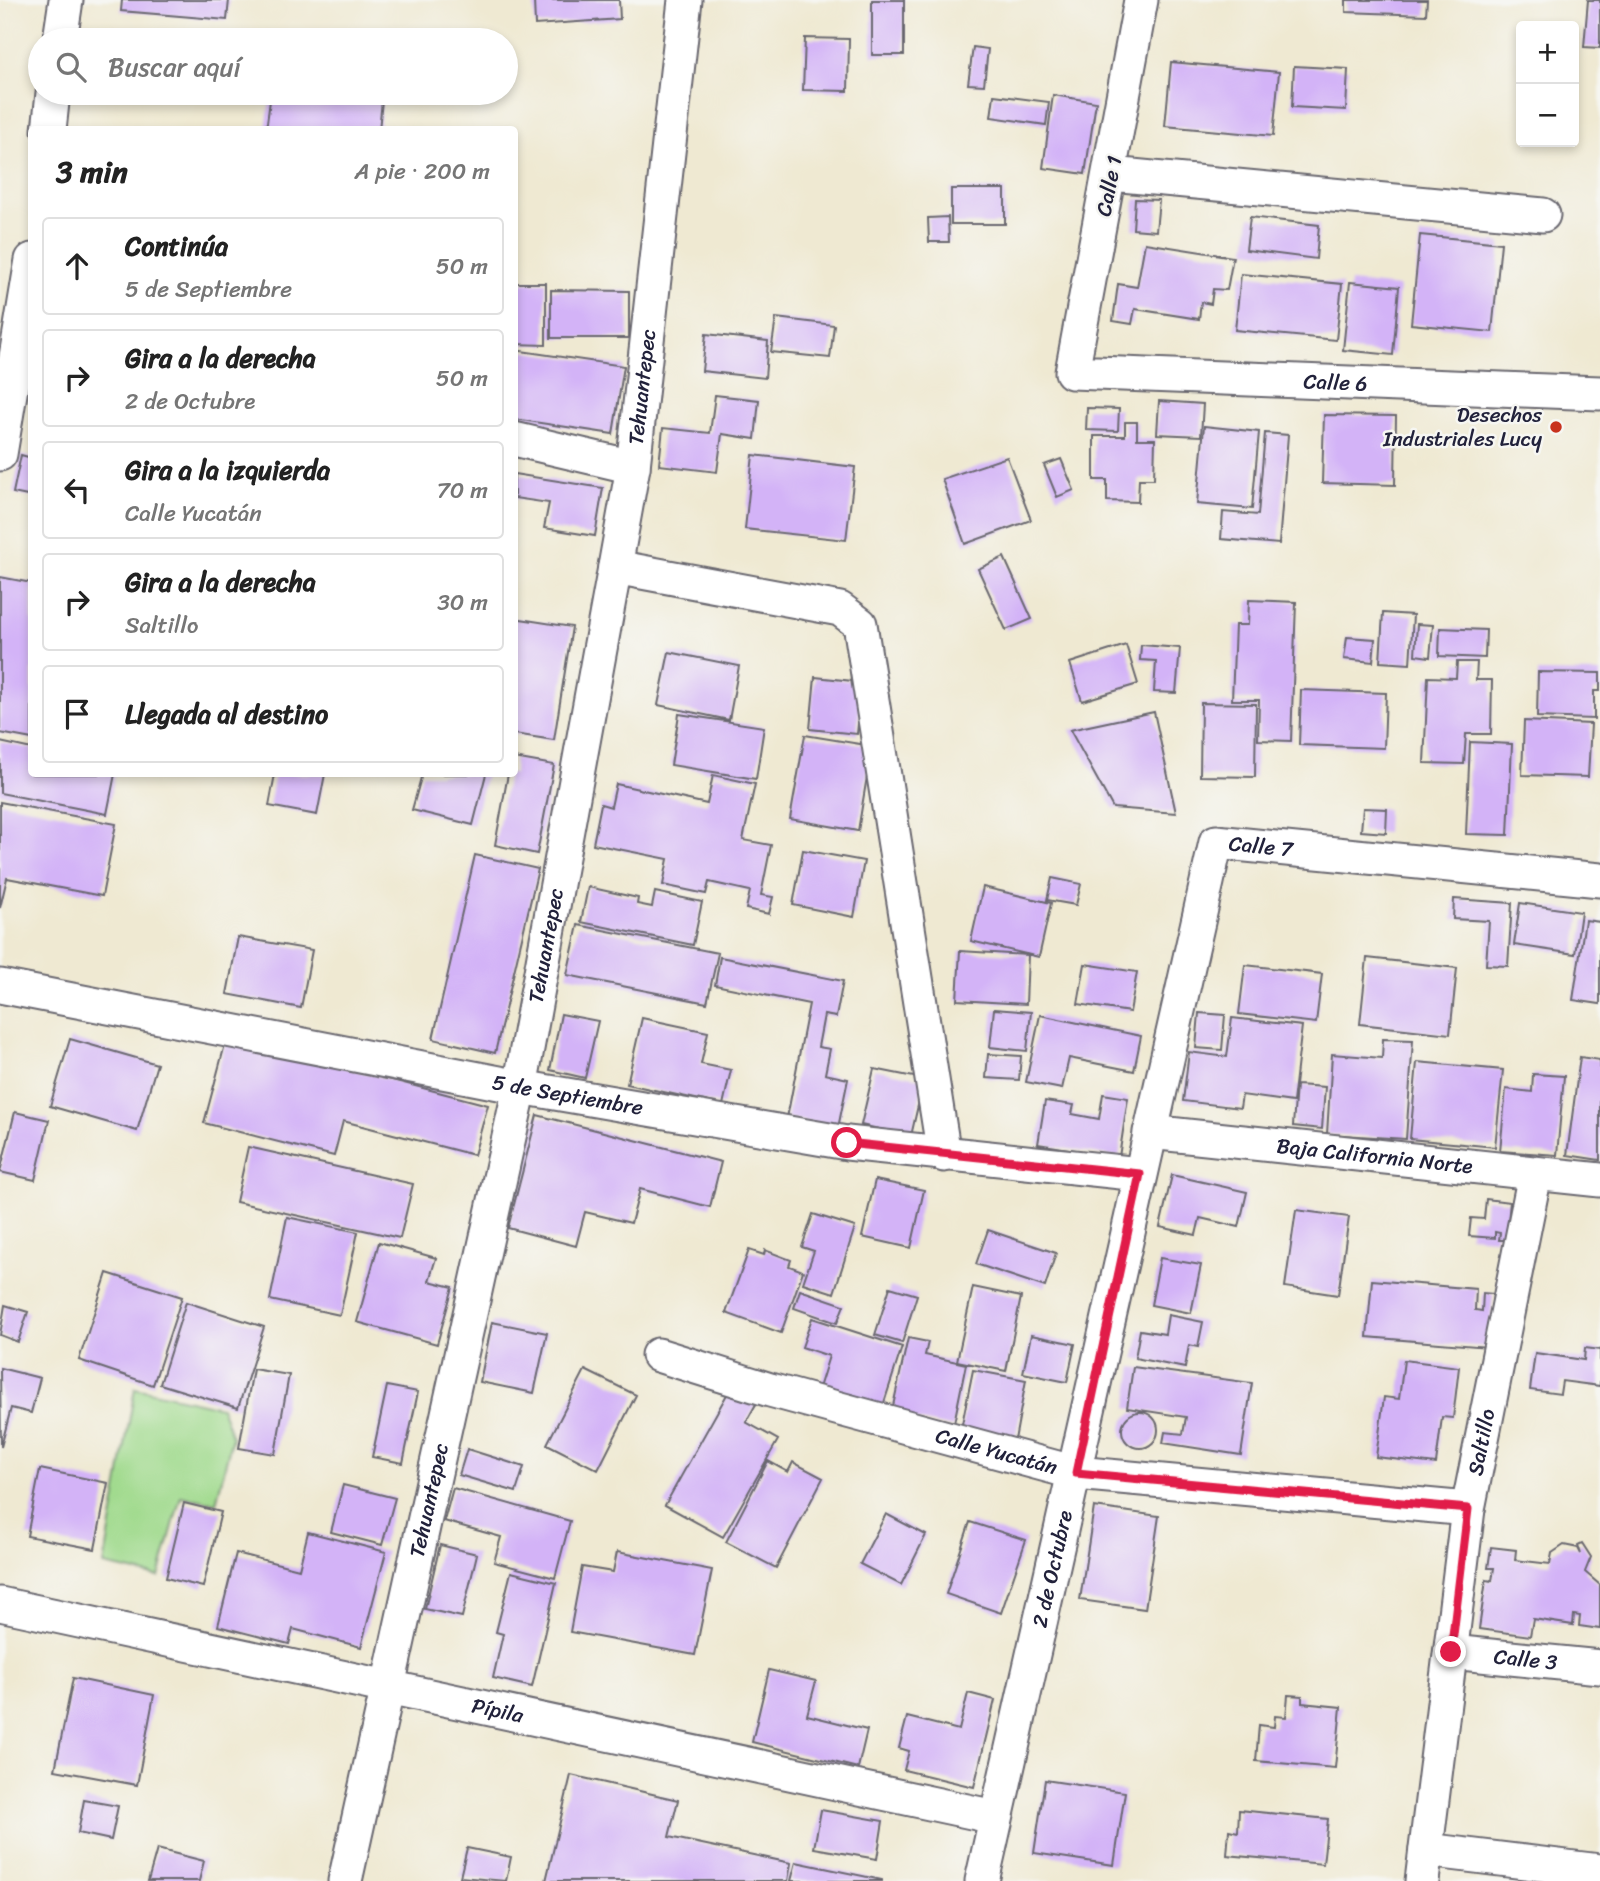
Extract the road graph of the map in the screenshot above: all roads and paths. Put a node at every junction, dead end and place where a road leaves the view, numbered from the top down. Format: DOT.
graph roads {
  1 [pos="66,0"];
  2 [pos="685,0"];
  3 [pos="1142,0"];
  4 [pos="62,28"];
  5 [pos="52,105"];
  6 [pos="50,126"];
  7 [pos="1111,174"];
  8 [pos="1543,215"];
  9 [pos="28,279"];
  10 [pos="18,326"];
  11 [pos="1072,372"];
  12 [pos="1600,393"];
  13 [pos="518,440"];
  14 [pos="0,454"];
  15 [pos="633,467"];
  16 [pos="615,567"];
  17 [pos="1600,880"];
  18 [pos="0,986"];
  19 [pos="520,1087"];
  20 [pos="1150,1132"];
  21 [pos="944,1155"];
  22 [pos="1140,1174"];
  23 [pos="1535,1174"];
  24 [pos="1600,1180"];
  25 [pos="658,1355"];
  26 [pos="1076,1473"];
  27 [pos="1468,1509"];
  28 [pos="0,1604"];
  29 [pos="1451,1652"];
  30 [pos="1600,1667"];
  31 [pos="387,1688"];
  32 [pos="995,1817"];
  33 [pos="1424,1866"];
  34 [pos="1600,1871"];
  35 [pos="345,1881"];
  36 [pos="982,1881"];
  1 -- 4 [label="street"];
  2 -- 15 [label="street, Tehuantepec"];
  3 -- 7 [label="street, Calle 1"];
  5 -- 6 [label="street"];
  7 -- 8 [label="street"];
  7 -- 11 [label="street, Calle 1"];
  9 -- 10 [label="street"];
  10 -- 14 [label="street"];
  11 -- 12 [label="street, Calle 6"];
  13 -- 15 [label="street"];
  15 -- 16 [label="street, Tehuantepec"];
  16 -- 19 [label="street, Tehuantepec"];
  16 -- 21 [label="street"];
  17 -- 20 [label="street, Calle 7"];
  18 -- 19 [label="street, 5 de Septiembre"];
  19 -- 21 [label="street, 5 de Septiembre"];
  19 -- 31 [label="street, Tehuantepec"];
  20 -- 22 [label="street, 2 de Octubre"];
  20 -- 23 [label="street, Baja California Norte"];
  21 -- 22 [label="street, 5 de Septiembre"];
  22 -- 26 [label="street, 2 de Octubre"];
  23 -- 24 [label="street, Baja California Norte"];
  23 -- 27 [label="street, Saltillo"];
  25 -- 26 [label="street, Calle Yucatán"];
  26 -- 27 [label="street, Calle Yucatán"];
  26 -- 32 [label="street, 2 de Octubre"];
  27 -- 29 [label="street, Saltillo"];
  28 -- 31 [label="street, Pípila"];
  29 -- 30 [label="street, Calle 3"];
  29 -- 33 [label="street, Saltillo"];
  31 -- 32 [label="street, Pípila"];
  31 -- 35 [label="street, Tehuantepec"];
  32 -- 36 [label="street, 2 de Octubre"];
  33 -- 34 [label="street"];
}
